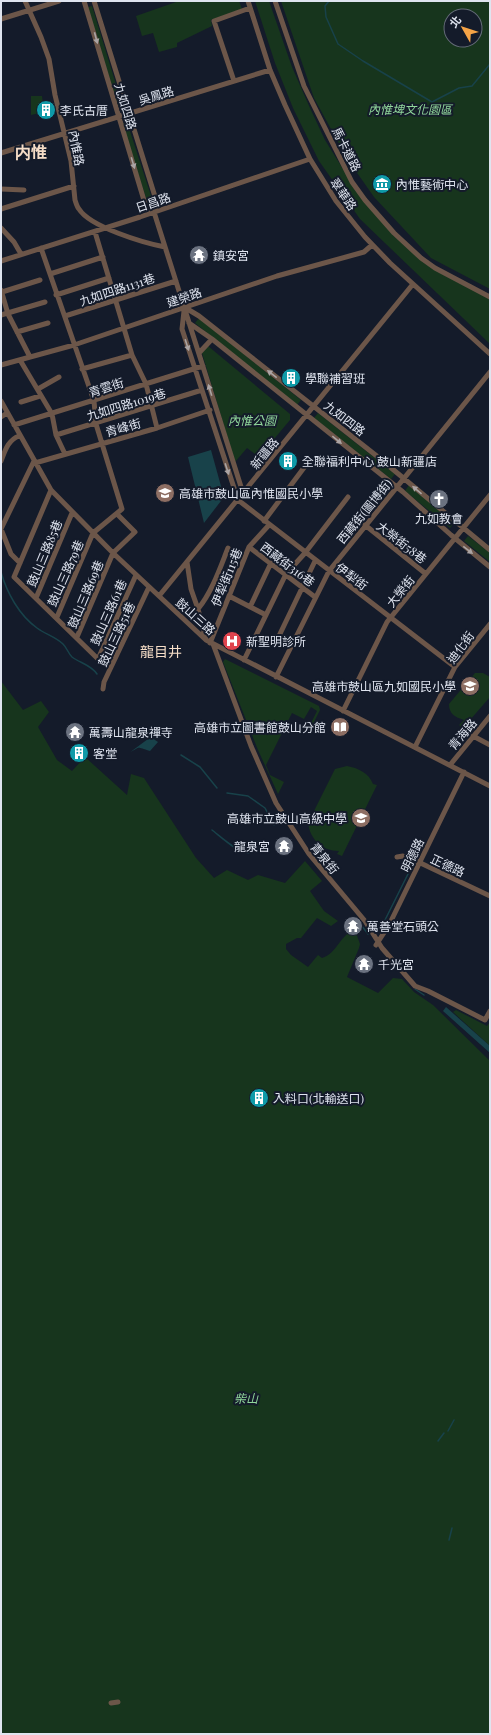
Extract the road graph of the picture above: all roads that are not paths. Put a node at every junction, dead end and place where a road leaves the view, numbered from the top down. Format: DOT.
graph roads {
  1 [pos="24,1"];
  2 [pos="59,1"];
  3 [pos="84,1"];
  4 [pos="94,1"];
  5 [pos="248,1"];
  6 [pos="275,1"];
  7 [pos="250,8"];
  8 [pos="29,10"];
  9 [pos="1,19"];
  10 [pos="270,70"];
  11 [pos="234,81"];
  12 [pos="128,114"];
  13 [pos="119,117"];
  14 [pos="65,134"];
  15 [pos="1,153"];
  16 [pos="310,159"];
  17 [pos="74,186"];
  18 [pos="1,189"];
  19 [pos="24,190"];
  20 [pos="1,209"];
  21 [pos="154,212"];
  22 [pos="1,228"];
  23 [pos="107,228"];
  24 [pos="95,232"];
  25 [pos="372,245"];
  26 [pos="41,248"];
  27 [pos="165,248"];
  28 [pos="21,254"];
  29 [pos="103,257"];
  30 [pos="1,261"];
  31 [pos="50,274"];
  32 [pos="109,278"];
  33 [pos="40,280"];
  34 [pos="176,281"];
  35 [pos="413,284"];
  36 [pos="1,291"];
  37 [pos="56,295"];
  38 [pos="490,297"];
  39 [pos="116,301"];
  40 [pos="44,302"];
  41 [pos="184,307"];
  42 [pos="8,314"];
  43 [pos="1,315"];
  44 [pos="65,316"];
  45 [pos="48,323"];
  46 [pos="189,323"];
  47 [pos="124,327"];
  48 [pos="17,332"];
  49 [pos="212,339"];
  50 [pos="74,344"];
  51 [pos="199,353"];
  52 [pos="490,354"];
  53 [pos="132,355"];
  54 [pos="30,357"];
  55 [pos="20,360"];
  56 [pos="1,365"];
  57 [pos="203,366"];
  58 [pos="195,368"];
  59 [pos="82,369"];
  60 [pos="490,372"];
  61 [pos="59,378"];
  62 [pos="146,384"];
  63 [pos="38,389"];
  64 [pos="202,390"];
  65 [pos="40,396"];
  66 [pos="1,401"];
  67 [pos="94,401"];
  68 [pos="21,402"];
  69 [pos="153,406"];
  70 [pos="314,407"];
  71 [pos="216,408"];
  72 [pos="208,411"];
  73 [pos="8,413"];
  74 [pos="52,414"];
  75 [pos="307,415"];
  76 [pos="1,416"];
  77 [pos="96,424"];
  78 [pos="14,425"];
  79 [pos="157,428"];
  80 [pos="56,435"];
  81 [pos="19,436"];
  82 [pos="102,444"];
  83 [pos="64,454"];
  84 [pos="1,461"];
  85 [pos="34,462"];
  86 [pos="306,465"];
  87 [pos="404,479"];
  88 [pos="396,487"];
  89 [pos="51,490"];
  90 [pos="243,494"];
  91 [pos="490,496"];
  92 [pos="348,497"];
  93 [pos="238,500"];
  94 [pos="72,512"];
  95 [pos="117,514"];
  96 [pos="266,523"];
  97 [pos="365,525"];
  98 [pos="463,528"];
  99 [pos="1,529"];
  100 [pos="93,533"];
  101 [pos="455,538"];
  102 [pos="249,547"];
  103 [pos="228,548"];
  104 [pos="490,550"];
  105 [pos="113,553"];
  106 [pos="305,553"];
  107 [pos="315,561"];
  108 [pos="188,562"];
  109 [pos="20,563"];
  110 [pos="271,564"];
  111 [pos="490,567"];
  112 [pos="329,571"];
  113 [pos="136,574"];
  114 [pos="286,574"];
  115 [pos="426,574"];
  116 [pos="149,587"];
  117 [pos="303,588"];
  118 [pos="159,596"];
  119 [pos="229,596"];
  120 [pos="315,597"];
  121 [pos="36,598"];
  122 [pos="250,607"];
  123 [pos="198,609"];
  124 [pos="266,615"];
  125 [pos="57,617"];
  126 [pos="390,618"];
  127 [pos="490,624"];
  128 [pos="77,637"];
  129 [pos="278,638"];
  130 [pos="210,642"];
  131 [pos="98,659"];
  132 [pos="244,660"];
  133 [pos="455,667"];
  134 [pos="276,677"];
  135 [pos="103,689"];
  136 [pos="343,711"];
  137 [pos="490,716"];
  138 [pos="474,736"];
  139 [pos="490,745"];
  140 [pos="415,747"];
  141 [pos="450,765"];
  142 [pos="464,772"];
  143 [pos="490,786"];
  144 [pos="397,857"];
  145 [pos="420,863"];
  146 [pos="490,896"];
  147 [pos="377,943"];
  148 [pos="490,1011"];
  149 [pos="118,1702"];
  150 [pos="111,1703"];
  1 -- 8 [label="street, 內惟路"];
  2 -- 8 [label="street"];
  3 -- 13 [label="street, 九如四路, one-way"];
  4 -- 12 [label="street, 九如四路"];
  5 -- 7 [label="street, 翠華路"];
  6 -- 38 [label="street, 馬卡道路"];
  7 -- 10 [label="street, 翠華路"];
  7 -- 11 [label="street"];
  8 -- 9 [label="street"];
  8 -- 14 [label="street, 內惟路"];
  10 -- 11 [label="street, 吳鳳路"];
  10 -- 16 [label="street, 翠華路"];
  11 -- 12 [label="street, 吳鳳路"];
  12 -- 13 [label="street, 吳鳳路"];
  12 -- 21 [label="street, 九如四路"];
  13 -- 14 [label="street, 吳鳳路"];
  13 -- 21 [label="street, 九如四路, one-way"];
  14 -- 15 [label="street, 吳鳳路"];
  14 -- 17 [label="street, 內惟路"];
  16 -- 21 [label="street, 日昌路"];
  16 -- 25 [label="street, 翠華路"];
  17 -- 20 [label="street"];
  17 -- 23 [label="street, 內惟路"];
  18 -- 19 [label="street"];
  21 -- 23 [label="street, 日昌路"];
  21 -- 27 [label="street, 九如四路"];
  22 -- 28 [label="street"];
  23 -- 24 [label="street, 日昌路"];
  23 -- 27 [label="street, 內惟路"];
  24 -- 26 [label="street, 日昌路"];
  24 -- 29 [label="street"];
  25 -- 35 [label="street, 翠華路"];
  25 -- 41 [label="street, 建榮路"];
  26 -- 28 [label="street, 日昌路"];
  26 -- 31 [label="street"];
  27 -- 34 [label="street, 九如四路"];
  28 -- 30 [label="street, 日昌路"];
  29 -- 31 [label="street"];
  29 -- 32 [label="street"];
  31 -- 37 [label="street"];
  32 -- 37 [label="street"];
  32 -- 39 [label="street"];
  33 -- 36 [label="street"];
  34 -- 39 [label="street, 九如四路1131巷"];
  34 -- 41 [label="street, 九如四路"];
  35 -- 52 [label="street, 翠華路"];
  35 -- 70 [label="street, 新疆路"];
  36 -- 42 [label="street"];
  37 -- 44 [label="street"];
  39 -- 44 [label="street, 九如四路1131巷"];
  39 -- 47 [label="street"];
  40 -- 42 [label="street"];
  41 -- 46 [label="street, 九如四路"];
  41 -- 47 [label="street, 建榮路"];
  41 -- 58 [label="street, 九如四路, one-way"];
  70 -- 41 [label="street, 九如四路, one-way"];
  42 -- 43 [label="street"];
  42 -- 48 [label="street"];
  44 -- 50 [label="street"];
  45 -- 48 [label="street"];
  46 -- 49 [label="street, 九如四路"];
  46 -- 51 [label="street, 九如四路"];
  47 -- 50 [label="street, 建榮路"];
  47 -- 53 [label="street"];
  48 -- 54 [label="street"];
  49 -- 51 [label="street"];
  49 -- 75 [label="street, 九如四路"];
  50 -- 54 [label="street, 建榮路"];
  50 -- 59 [label="street"];
  51 -- 57 [label="street, 九如四路"];
  53 -- 59 [label="street"];
  53 -- 62 [label="street"];
  54 -- 55 [label="street, 建榮路"];
  55 -- 56 [label="street, 建榮路"];
  55 -- 63 [label="street"];
  57 -- 58 [label="street, 青雲街"];
  71 -- 57 [label="street, 九如四路, one-way"];
  58 -- 62 [label="street, 青雲街"];
  58 -- 64 [label="street, 九如四路"];
  59 -- 67 [label="street"];
  60 -- 87 [label="street, 西藏街(圖博街)"];
  61 -- 63 [label="street"];
  62 -- 67 [label="street, 青雲街"];
  62 -- 69 [label="street"];
  63 -- 65 [label="street"];
  64 -- 69 [label="street, 九如四路1019巷"];
  64 -- 72 [label="street, 九如四路"];
  65 -- 68 [label="street"];
  65 -- 74 [label="street"];
  66 -- 73 [label="street, 鼓山三路"];
  67 -- 74 [label="street, 青雲街"];
  67 -- 77 [label="street"];
  69 -- 77 [label="street, 九如四路1019巷"];
  69 -- 79 [label="street"];
  70 -- 75 [label="street, 新疆路"];
  70 -- 87 [label="street, 九如四路"];
  71 -- 72 [label="street, 青峰街"];
  71 -- 90 [label="street, 九如四路"];
  72 -- 79 [label="street, 青峰街"];
  72 -- 93 [label="street, 九如四路, one-way"];
  73 -- 76 [label="street"];
  73 -- 78 [label="street, 鼓山三路"];
  74 -- 78 [label="street, 青雲街"];
  74 -- 80 [label="street"];
  75 -- 88 [label="street, 九如四路, one-way"];
  75 -- 90 [label="street, 新疆路"];
  77 -- 80 [label="street, 九如四路1019巷"];
  77 -- 82 [label="street"];
  78 -- 81 [label="street, 鼓山三路"];
  79 -- 82 [label="street, 青峰街"];
  80 -- 83 [label="street"];
  81 -- 84 [label="street"];
  81 -- 85 [label="street, 鼓山三路"];
  82 -- 83 [label="street, 青峰街"];
  82 -- 95 [label="street"];
  83 -- 85 [label="street, 青峰街"];
  85 -- 89 [label="street, 鼓山三路"];
  85 -- 99 [label="street"];
  86 -- 96 [label="street, 伊犁街115巷"];
  87 -- 88 [label="street, 西藏街(圖博街)"];
  98 -- 87 [label="street, 九如四路, one-way"];
  88 -- 97 [label="street, 西藏街(圖博街)"];
  88 -- 101 [label="street, 九如四路"];
  89 -- 94 [label="street, 鼓山三路"];
  89 -- 109 [label="street"];
  90 -- 93 [label="street, 新疆路"];
  91 -- 98 [label="street, 大榮街"];
  92 -- 106 [label="street"];
  93 -- 96 [label="street, 伊犁街"];
  93 -- 108 [label="street, 新疆路"];
  94 -- 100 [label="street, 鼓山三路"];
  94 -- 121 [label="street, 鼓山三路85巷"];
  95 -- 100 [label="street"];
  95 -- 105 [label="street"];
  96 -- 102 [label="street, 伊犁街115巷"];
  96 -- 106 [label="street, 伊犁街"];
  97 -- 112 [label="street, 西藏街(圖博街)"];
  97 -- 115 [label="street, 大榮街58巷"];
  98 -- 101 [label="street, 大榮街"];
  98 -- 104 [label="street, 九如四路"];
  99 -- 109 [label="street"];
  100 -- 105 [label="street, 鼓山三路"];
  100 -- 125 [label="street, 鼓山三路79巷"];
  101 -- 111 [label="street, 九如四路, one-way"];
  101 -- 115 [label="street, 大榮街"];
  102 -- 110 [label="street, 西藏街316巷"];
  102 -- 119 [label="street, 伊犁街115巷"];
  103 -- 123 [label="street"];
  105 -- 113 [label="street, 鼓山三路"];
  105 -- 128 [label="street, 鼓山三路69巷"];
  106 -- 107 [label="street, 伊犁街"];
  106 -- 114 [label="street"];
  107 -- 112 [label="street, 伊犁街"];
  107 -- 117 [label="street"];
  108 -- 118 [label="street, 新疆路"];
  108 -- 123 [label="street"];
  109 -- 121 [label="street"];
  110 -- 114 [label="street, 西藏街316巷"];
  110 -- 122 [label="street"];
  112 -- 120 [label="street, 西藏街(圖博街)"];
  112 -- 126 [label="street, 伊犁街"];
  113 -- 116 [label="street, 鼓山三路"];
  113 -- 131 [label="street, 鼓山三路61巷"];
  114 -- 117 [label="street, 西藏街316巷"];
  114 -- 124 [label="street"];
  115 -- 126 [label="street, 大榮街"];
  116 -- 118 [label="street, 鼓山三路"];
  116 -- 135 [label="street, 鼓山三路51巷"];
  117 -- 120 [label="street, 西藏街316巷"];
  117 -- 129 [label="street"];
  118 -- 130 [label="street, 鼓山三路"];
  119 -- 122 [label="street"];
  119 -- 130 [label="street, 伊犁街115巷"];
  120 -- 134 [label="street, 西藏街(圖博街)"];
  121 -- 125 [label="street, 鼓山三路85巷"];
  122 -- 124 [label="street"];
  123 -- 130 [label="street"];
  124 -- 132 [label="street"];
  125 -- 128 [label="street, 鼓山三路79巷"];
  126 -- 133 [label="street, 伊犁街"];
  126 -- 136 [label="street, 大榮街"];
  127 -- 133 [label="street, 迪化街"];
  128 -- 131 [label="street, 鼓山三路69巷"];
  130 -- 132 [label="street, 鼓山三路"];
  130 -- 147 [label="street, 青泉街"];
  132 -- 134 [label="street, 鼓山三路"];
  133 -- 140 [label="street, 迪化街"];
  134 -- 136 [label="street, 鼓山三路"];
  136 -- 140 [label="street, 鼓山三路"];
  137 -- 138 [label="street, 青海路"];
  138 -- 139 [label="street"];
  138 -- 141 [label="street, 青海路"];
  140 -- 141 [label="street, 鼓山三路"];
  141 -- 142 [label="street, 鼓山三路"];
  142 -- 143 [label="street, 鼓山三路"];
  142 -- 145 [label="street, 明德路"];
  144 -- 145 [label="street, 正德路"];
  145 -- 146 [label="street, 正德路"];
  145 -- 147 [label="street, 明德路"];
  147 -- 148 [label="street, 青泉街"];
  149 -- 150 [label="street"];
}
